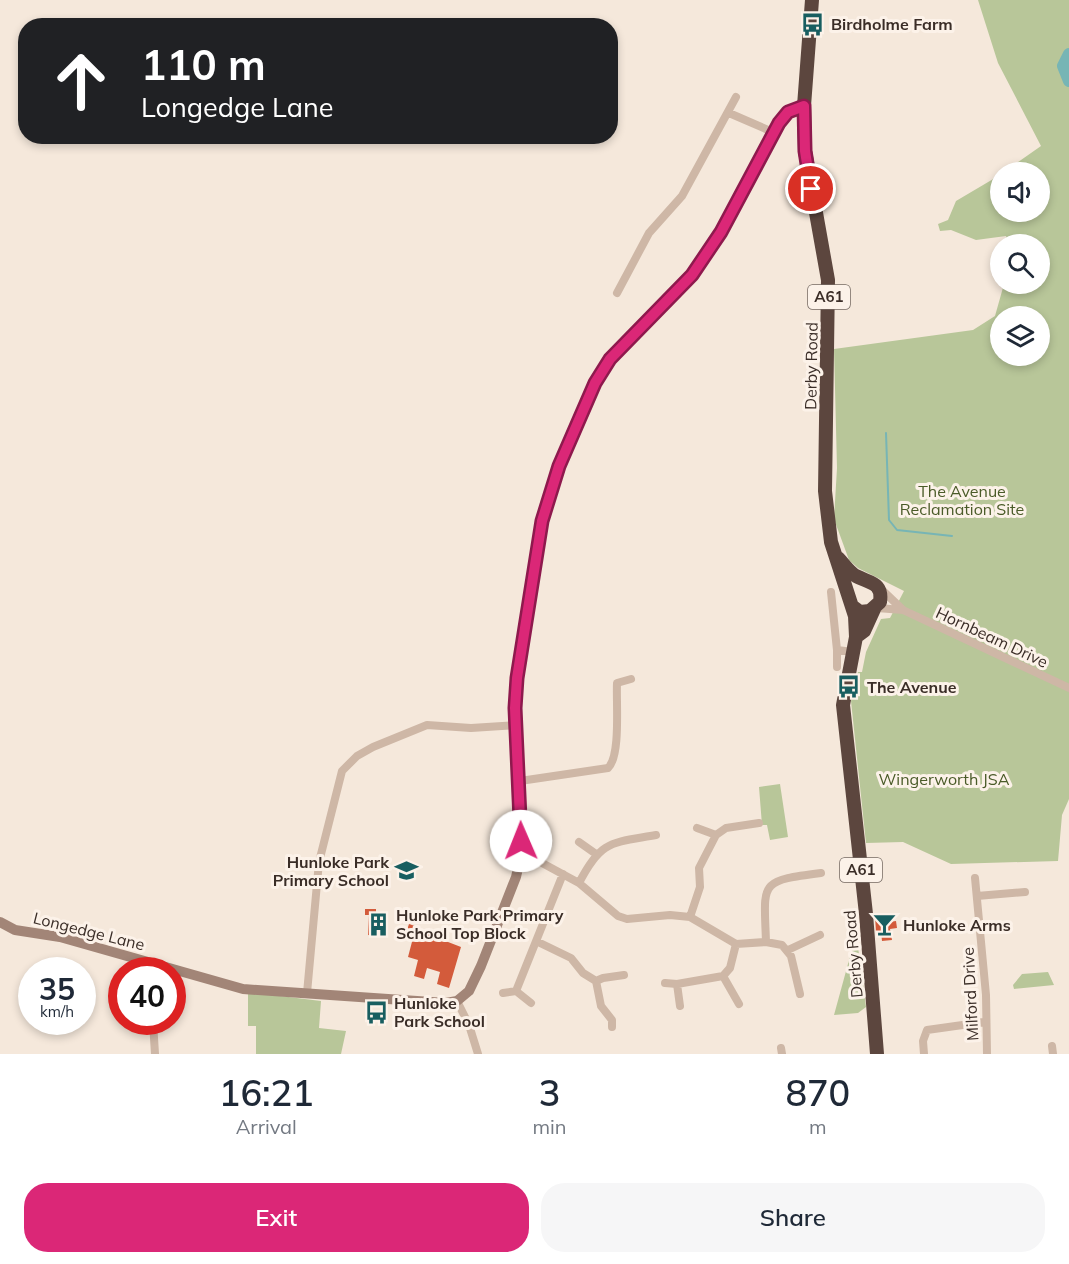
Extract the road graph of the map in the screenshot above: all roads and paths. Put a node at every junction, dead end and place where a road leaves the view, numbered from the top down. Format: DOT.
graph roads {
  1 [pos="812,0"];
  2 [pos="736,97"];
  3 [pos="804,106"];
  4 [pos="729,113"];
  5 [pos="775,133"];
  6 [pos="617,293"];
  7 [pos="835,554"];
  8 [pos="871,583"];
  9 [pos="831,592"];
  10 [pos="850,602"];
  11 [pos="875,609"];
  12 [pos="903,610"];
  13 [pos="856,637"];
  14 [pos="837,650"];
  15 [pos="853,652"];
  16 [pos="837,667"];
  17 [pos="631,679"];
  18 [pos="1069,688"];
  19 [pos="516,725"];
  20 [pos="520,781"];
  21 [pos="759,823"];
  22 [pos="697,828"];
  23 [pos="716,835"];
  24 [pos="656,836"];
  25 [pos="579,842"];
  26 [pos="596,854"];
  27 [pos="521,855"];
  28 [pos="821,873"];
  29 [pos="563,874"];
  30 [pos="975,878"];
  31 [pos="579,883"];
  32 [pos="1025,892"];
  33 [pos="976,896"];
  34 [pos="690,917"];
  35 [pos="0,922"];
  36 [pos="820,935"];
  37 [pos="538,942"];
  38 [pos="766,942"];
  39 [pos="736,944"];
  40 [pos="788,950"];
  41 [pos="127,957"];
  42 [pos="186,974"];
  43 [pos="624,975"];
  44 [pos="723,976"];
  45 [pos="596,981"];
  46 [pos="665,983"];
  47 [pos="677,984"];
  48 [pos="516,991"];
  49 [pos="307,993"];
  50 [pos="503,993"];
  51 [pos="801,994"];
  52 [pos="457,1001"];
  53 [pos="531,1003"];
  54 [pos="739,1004"];
  55 [pos="680,1006"];
  56 [pos="984,1022"];
  57 [pos="612,1027"];
  58 [pos="154,1035"];
  59 [pos="155,1054"];
  60 [pos="478,1054"];
  61 [pos="877,1054"];
  62 [pos="924,1054"];
  63 [pos="987,1054"];
  1 -- 3 [label="highway, Derby Road / A61"];
  2 -- 4 [label="street"];
  3 -- 5 [label="street"];
  3 -- 7 [label="highway, Derby Road / A61"];
  4 -- 5 [label="street"];
  4 -- 6 [label="street"];
  5 -- 19 [label="street"];
  7 -- 8 [label="highway"];
  7 -- 10 [label="highway, Derby Road / A61"];
  8 -- 10 [label="highway"];
  8 -- 11 [label="highway"];
  8 -- 12 [label="street, Hornbeam Drive"];
  9 -- 14 [label="street"];
  10 -- 11 [label="highway"];
  10 -- 13 [label="highway, Derby Road / A61"];
  11 -- 12 [label="street, Hornbeam Drive"];
  11 -- 13 [label="highway, Derby Road / A61"];
  12 -- 18 [label="street, Hornbeam Drive"];
  13 -- 15 [label="highway, Derby Road / A61"];
  14 -- 15 [label="street"];
  14 -- 16 [label="street"];
  15 -- 61 [label="highway, Derby Road / A61"];
  17 -- 20 [label="street"];
  19 -- 20 [label="street"];
  19 -- 49 [label="street"];
  20 -- 27 [label="street"];
  21 -- 23 [label="street"];
  22 -- 23 [label="street"];
  23 -- 34 [label="street"];
  24 -- 26 [label="street"];
  25 -- 26 [label="street"];
  26 -- 31 [label="street"];
  27 -- 29 [label="street"];
  27 -- 52 [label="street"];
  28 -- 38 [label="street"];
  29 -- 31 [label="street"];
  29 -- 37 [label="street"];
  30 -- 33 [label="street, Milford Drive"];
  31 -- 34 [label="street"];
  32 -- 33 [label="street"];
  33 -- 56 [label="street, Milford Drive"];
  34 -- 39 [label="street"];
  35 -- 41 [label="street, Longedge Lane"];
  36 -- 40 [label="street"];
  37 -- 45 [label="street"];
  37 -- 48 [label="street"];
  38 -- 39 [label="street"];
  38 -- 40 [label="street"];
  39 -- 44 [label="street"];
  40 -- 51 [label="street"];
  42 -- 49 [label="street, Longedge Lane"];
  43 -- 45 [label="street"];
  44 -- 47 [label="street"];
  44 -- 54 [label="street"];
  45 -- 57 [label="street"];
  46 -- 47 [label="street"];
  47 -- 55 [label="street"];
  48 -- 50 [label="street"];
  48 -- 53 [label="street"];
  49 -- 52 [label="street, Longedge Lane"];
  52 -- 60 [label="street"];
  56 -- 62 [label="street"];
  56 -- 63 [label="street, Milford Drive"];
  58 -- 59 [label="street"];
}
